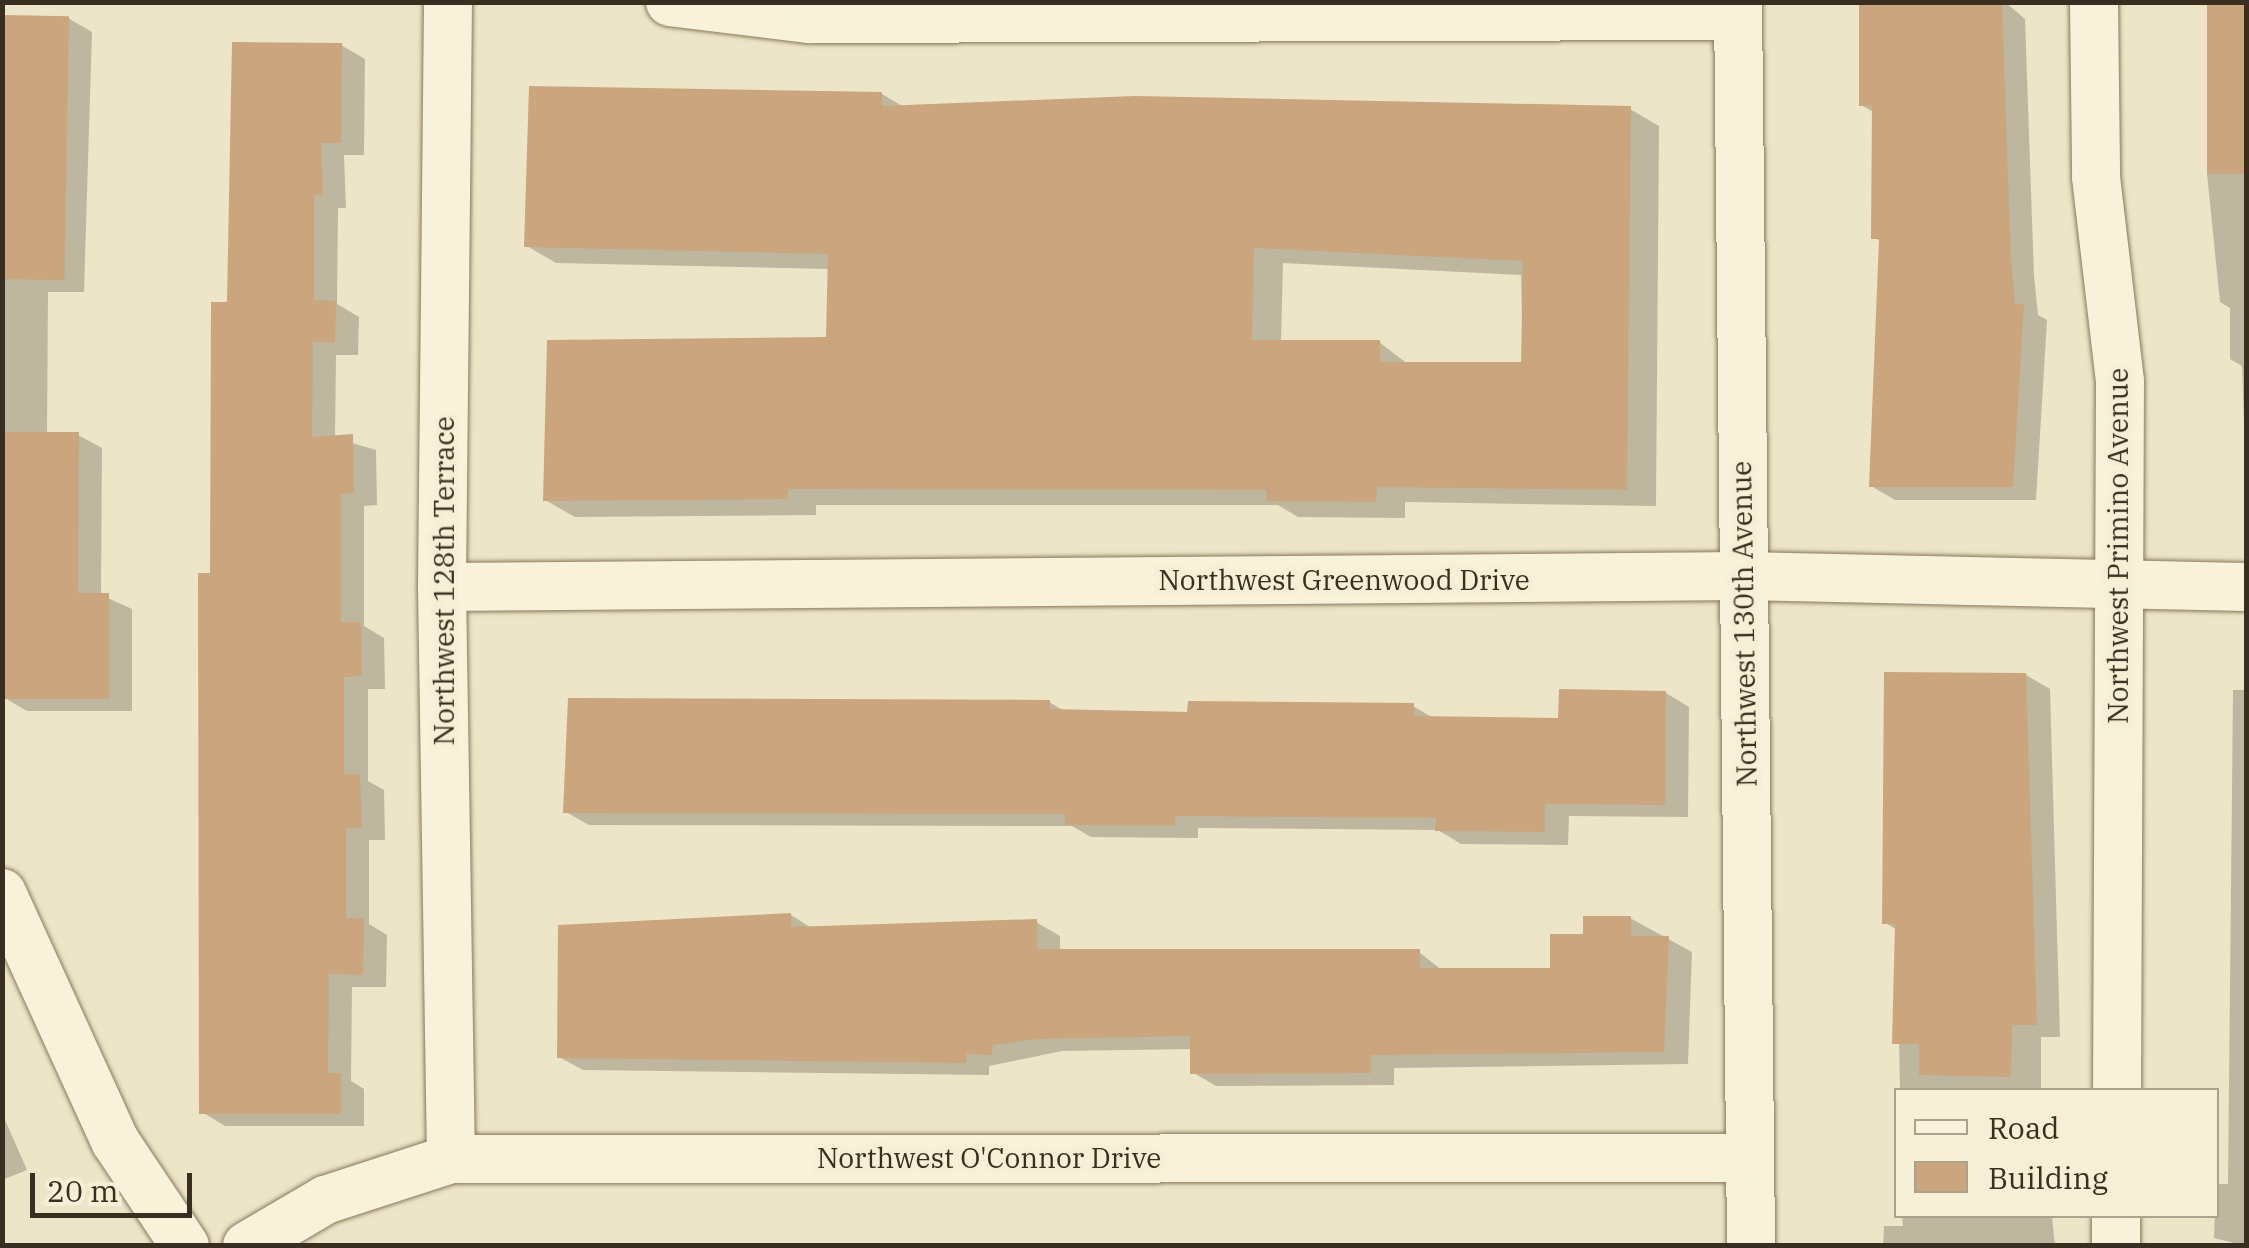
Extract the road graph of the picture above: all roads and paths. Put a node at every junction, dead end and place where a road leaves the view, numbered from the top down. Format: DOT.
graph roads {
  1 [pos="448,2"];
  2 [pos="670,2"];
  3 [pos="2094,2"];
  4 [pos="1738,9"];
  5 [pos="1743,576"];
  6 [pos="2121,584"];
  7 [pos="442,587"];
  8 [pos="2246,587"];
  9 [pos="2,893"];
  10 [pos="2117,1088"];
  11 [pos="1750,1158"];
  12 [pos="451,1159"];
  13 [pos="2116,1218"];
  14 [pos="184,1246"];
  15 [pos="248,1246"];
  16 [pos="1751,1246"];
  17 [pos="2116,1246"];
  1 -- 7 [label="street, Northwest 128th Terrace"];
  2 -- 4 [label="street"];
  3 -- 6 [label="street, Northwest Primino Avenue"];
  4 -- 5 [label="street, Northwest 130th Avenue"];
  5 -- 6 [label="street, Northwest Greenwood Drive"];
  5 -- 7 [label="street, Northwest Greenwood Drive"];
  5 -- 11 [label="street, Northwest 130th Avenue"];
  6 -- 8 [label="street, Northwest Greenwood Drive"];
  6 -- 10 [label="street, Northwest Primino Avenue"];
  7 -- 12 [label="street, Northwest 128th Terrace"];
  9 -- 14 [label="street"];
  11 -- 12 [label="street, Northwest O'Connor Drive"];
  11 -- 16 [label="street, Northwest 130th Avenue"];
  12 -- 15 [label="street, Northwest O'Connor Drive"];
  13 -- 17 [label="street"];
}
